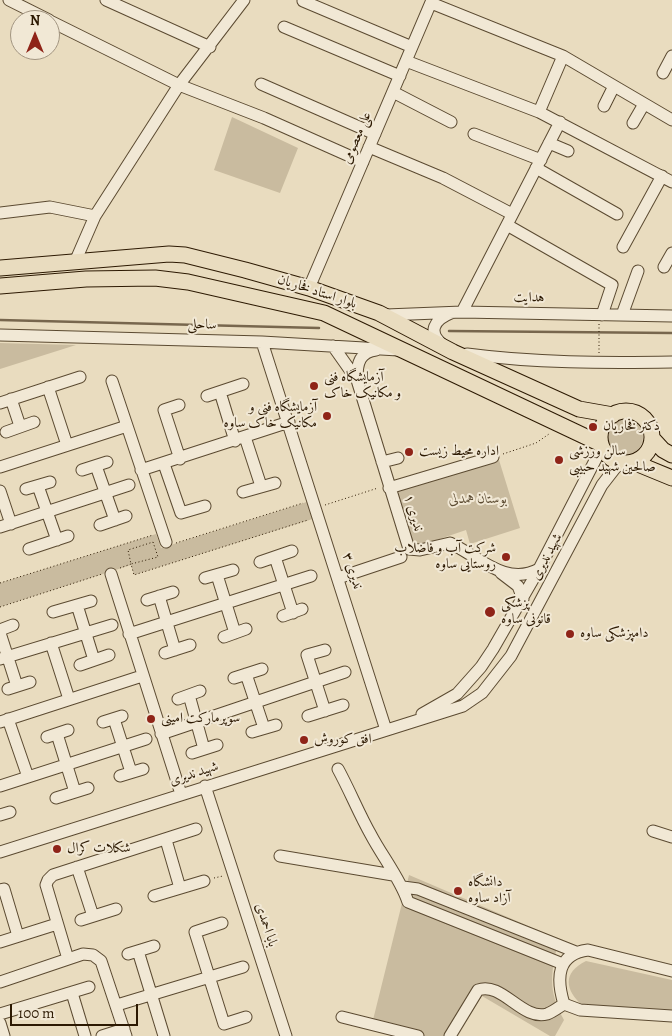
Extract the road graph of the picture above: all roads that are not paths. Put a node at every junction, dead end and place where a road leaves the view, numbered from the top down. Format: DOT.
graph roads {
  1 [pos="9,0"];
  2 [pos="106,0"];
  3 [pos="244,0"];
  4 [pos="303,1"];
  5 [pos="432,2"];
  6 [pos="30,10"];
  7 [pos="60,25"];
  8 [pos="284,27"];
  9 [pos="210,46"];
  10 [pos="412,47"];
  11 [pos="564,56"];
  12 [pos="672,56"];
  13 [pos="406,62"];
  14 [pos="662,73"];
  15 [pos="400,76"];
  16 [pos="261,84"];
  17 [pos="179,85"];
  18 [pos="614,86"];
  19 [pos="393,92"];
  20 [pos="644,104"];
  21 [pos="604,106"];
  22 [pos="539,112"];
  23 [pos="672,120"];
  24 [pos="451,122"];
  25 [pos="560,122"];
  26 [pos="633,123"];
  27 [pos="375,134"];
  28 [pos="474,134"];
  29 [pos="549,143"];
  30 [pos="369,147"];
  31 [pos="568,152"];
  32 [pos="362,162"];
  33 [pos="538,164"];
  34 [pos="667,179"];
  35 [pos="0,202"];
  36 [pos="20,210"];
  37 [pos="0,213"];
  38 [pos="512,214"];
  39 [pos="617,214"];
  40 [pos="95,216"];
  41 [pos="507,225"];
  42 [pos="623,247"];
  43 [pos="672,253"];
  44 [pos="200,259"];
  45 [pos="75,262"];
  46 [pos="664,267"];
  47 [pos="0,268"];
  48 [pos="638,271"];
  49 [pos="188,282"];
  50 [pos="0,286"];
  51 [pos="309,288"];
  52 [pos="458,312"];
  53 [pos="602,315"];
  54 [pos="622,315"];
  55 [pos="386,316"];
  56 [pos="672,316"];
  57 [pos="344,322"];
  58 [pos="0,335"];
  59 [pos="262,342"];
  60 [pos="337,346"];
  61 [pos="382,349"];
  62 [pos="403,350"];
  63 [pos="450,350"];
  64 [pos="672,362"];
  65 [pos="80,377"];
  66 [pos="357,380"];
  67 [pos="112,381"];
  68 [pos="243,384"];
  69 [pos="48,387"];
  70 [pos="220,392"];
  71 [pos="206,396"];
  72 [pos="6,401"];
  73 [pos="179,405"];
  74 [pos="579,409"];
  75 [pos="613,415"];
  76 [pos="34,422"];
  77 [pos="289,422"];
  78 [pos="562,425"];
  79 [pos="20,426"];
  80 [pos="127,426"];
  81 [pos="6,432"];
  82 [pos="652,438"];
  83 [pos="240,439"];
  84 [pos="67,445"];
  85 [pos="602,446"];
  86 [pos="672,455"];
  87 [pos="493,457"];
  88 [pos="398,458"];
  89 [pos="180,459"];
  90 [pos="382,462"];
  91 [pos="629,462"];
  92 [pos="164,464"];
  93 [pos="0,467"];
  94 [pos="82,470"];
  95 [pos="141,470"];
  96 [pos="672,478"];
  97 [pos="50,482"];
  98 [pos="275,482"];
  99 [pos="129,485"];
  100 [pos="38,486"];
  101 [pos="261,486"];
  102 [pos="389,487"];
  103 [pos="26,489"];
  104 [pos="0,490"];
  105 [pos="242,492"];
  106 [pos="105,494"];
  107 [pos="205,506"];
  108 [pos="47,513"];
  109 [pos="126,516"];
  110 [pos="114,520"];
  111 [pos="100,525"];
  112 [pos="6,526"];
  113 [pos="68,536"];
  114 [pos="57,540"];
  115 [pos="166,542"];
  116 [pos="29,549"];
  117 [pos="292,552"];
  118 [pos="275,557"];
  119 [pos="401,557"];
  120 [pos="260,562"];
  121 [pos="493,569"];
  122 [pos="539,569"];
  123 [pos="233,570"];
  124 [pos="112,572"];
  125 [pos="218,575"];
  126 [pos="311,576"];
  127 [pos="205,578"];
  128 [pos="338,578"];
  129 [pos="284,585"];
  130 [pos="173,592"];
  131 [pos="159,596"];
  132 [pos="147,600"];
  133 [pos="523,600"];
  134 [pos="91,601"];
  135 [pos="226,603"];
  136 [pos="77,605"];
  137 [pos="54,612"];
  138 [pos="293,613"];
  139 [pos="166,622"];
  140 [pos="13,625"];
  141 [pos="112,625"];
  142 [pos="0,631"];
  143 [pos="86,633"];
  144 [pos="129,634"];
  145 [pos="224,637"];
  146 [pos="51,643"];
  147 [pos="190,645"];
  148 [pos="325,650"];
  149 [pos="307,655"];
  150 [pos="109,656"];
  151 [pos="4,658"];
  152 [pos="295,659"];
  153 [pos="94,660"];
  154 [pos="80,665"];
  155 [pos="262,669"];
  156 [pos="346,672"];
  157 [pos="246,674"];
  158 [pos="142,676"];
  159 [pos="234,678"];
  160 [pos="30,682"];
  161 [pos="315,682"];
  162 [pos="189,695"];
  163 [pos="70,699"];
  164 [pos="255,702"];
  165 [pos="343,705"];
  166 [pos="325,710"];
  167 [pos="308,716"];
  168 [pos="113,719"];
  169 [pos="4,720"];
  170 [pos="197,722"];
  171 [pos="276,725"];
  172 [pos="398,726"];
  173 [pos="386,730"];
  174 [pos="58,734"];
  175 [pos="161,734"];
  176 [pos="146,739"];
  177 [pos="218,745"];
  178 [pos="123,746"];
  179 [pos="204,749"];
  180 [pos="192,753"];
  181 [pos="66,764"];
  182 [pos="143,769"];
  183 [pos="338,769"];
  184 [pos="131,772"];
  185 [pos="120,776"];
  186 [pos="28,777"];
  187 [pos="0,786"];
  188 [pos="205,786"];
  189 [pos="88,788"];
  190 [pos="75,792"];
  191 [pos="181,794"];
  192 [pos="56,798"];
  193 [pos="196,830"];
  194 [pos="653,831"];
  195 [pos="672,837"];
  196 [pos="166,840"];
  197 [pos="0,852"];
  198 [pos="280,856"];
  199 [pos="77,867"];
  200 [pos="393,875"];
  201 [pos="204,880"];
  202 [pos="403,887"];
  203 [pos="180,888"];
  204 [pos="0,890"];
  205 [pos="154,896"];
  206 [pos="116,909"];
  207 [pos="93,916"];
  208 [pos="81,920"];
  209 [pos="222,923"];
  210 [pos="57,924"];
  211 [pos="18,936"];
  212 [pos="0,942"];
  213 [pos="154,946"];
  214 [pos="576,952"];
  215 [pos="68,959"];
  216 [pos="564,964"];
  217 [pos="243,967"];
  218 [pos="672,971"];
  219 [pos="209,978"];
  220 [pos="0,982"];
  221 [pos="89,987"];
  222 [pos="72,993"];
  223 [pos="152,994"];
  224 [pos="564,1004"];
  225 [pos="117,1005"];
  226 [pos="0,1014"];
  227 [pos="672,1016"];
  228 [pos="246,1017"];
  229 [pos="342,1017"];
  230 [pos="0,1022"];
  231 [pos="125,1033"];
  232 [pos="4,1036"];
  233 [pos="86,1036"];
  234 [pos="102,1036"];
  235 [pos="164,1036"];
  236 [pos="286,1036"];
  237 [pos="418,1036"];
  238 [pos="450,1036"];
  1 -- 6 [label="street"];
  2 -- 9 [label="street"];
  3 -- 9 [label="street"];
  4 -- 10 [label="street"];
  5 -- 10 [label="street, علی معصومی"];
  5 -- 11 [label="street"];
  7 -- 17 [label="street"];
  8 -- 15 [label="street"];
  9 -- 17 [label="street"];
  10 -- 13 [label="street, علی معصومی"];
  11 -- 18 [label="street"];
  11 -- 22 [label="street"];
  12 -- 14 [label="street"];
  13 -- 15 [label="street, علی معصومی"];
  13 -- 22 [label="street"];
  15 -- 19 [label="street, علی معصومی"];
  16 -- 27 [label="street"];
  17 -- 32 [label="street"];
  17 -- 40 [label="street"];
  18 -- 20 [label="street"];
  18 -- 21 [label="street"];
  19 -- 24 [label="street"];
  19 -- 27 [label="street, علی معصومی"];
  20 -- 23 [label="street"];
  20 -- 26 [label="street"];
  22 -- 25 [label="street"];
  25 -- 29 [label="street"];
  25 -- 34 [label="street"];
  27 -- 30 [label="street, علی معصومی"];
  28 -- 33 [label="street"];
  29 -- 31 [label="street"];
  29 -- 33 [label="street"];
  30 -- 32 [label="street, علی معصومی"];
  30 -- 38 [label="street"];
  32 -- 51 [label="street, علی معصومی"];
  33 -- 38 [label="street"];
  33 -- 39 [label="street"];
  34 -- 42 [label="street"];
  35 -- 36 [label="street"];
  36 -- 37 [label="street"];
  36 -- 40 [label="street"];
  38 -- 41 [label="street"];
  40 -- 45 [label="street"];
  41 -- 52 [label="street"];
  41 -- 53 [label="street"];
  43 -- 46 [label="street"];
  44 -- 45 [label="main road, بلوار استاد فخاریان"];
  44 -- 49 [label="main road"];
  44 -- 51 [label="main road, بلوار استاد فخاریان"];
  45 -- 47 [label="main road, بلوار استاد فخاریان"];
  48 -- 54 [label="street"];
  49 -- 50 [label="main road, بلوار استاد فخاریان"];
  49 -- 57 [label="main road, بلوار استاد فخاریان"];
  51 -- 55 [label="main road, بلوار استاد فخاریان"];
  52 -- 53 [label="street, هدایت"];
  52 -- 55 [label="street, هدایت"];
  52 -- 63 [label="street"];
  53 -- 54 [label="street, هدایت"];
  54 -- 56 [label="street, هدایت"];
  55 -- 63 [label="main road, بلوار استاد فخاریان"];
  57 -- 60 [label="street"];
  57 -- 62 [label="main road, بلوار استاد فخاریان"];
  58 -- 59 [label="street, ساحلی"];
  59 -- 60 [label="street, ساحلی"];
  59 -- 77 [label="street, ندیری ۳"];
  60 -- 61 [label="street, ساحلی"];
  60 -- 66 [label="street"];
  61 -- 62 [label="street, ساحلی"];
  61 -- 66 [label="street"];
  62 -- 78 [label="main road, بلوار استاد فخاریان"];
  63 -- 64 [label="street"];
  63 -- 74 [label="main road, بلوار استاد فخاریان"];
  65 -- 69 [label="street"];
  66 -- 90 [label="street, ندیری ۱"];
  67 -- 80 [label="street"];
  68 -- 70 [label="street"];
  69 -- 72 [label="street"];
  69 -- 84 [label="street"];
  70 -- 71 [label="street"];
  70 -- 83 [label="street"];
  72 -- 79 [label="street"];
  73 -- 89 [label="street"];
  74 -- 75 [label="main road, بلوار استاد فخاریان"];
  74 -- 78 [label="main road"];
  75 -- 82 [label="main road"];
  75 -- 85 [label="main road"];
  76 -- 79 [label="street"];
  77 -- 83 [label="street"];
  77 -- 128 [label="street, ندیری ۳"];
  78 -- 85 [label="main road, بلوار استاد فخاریان"];
  79 -- 81 [label="street"];
  80 -- 84 [label="street"];
  80 -- 95 [label="street"];
  82 -- 86 [label="main road"];
  82 -- 91 [label="main road"];
  83 -- 89 [label="street"];
  83 -- 101 [label="street"];
  84 -- 93 [label="street"];
  85 -- 91 [label="main road"];
  85 -- 122 [label="street, شهید ندیری"];
  87 -- 102 [label="street"];
  88 -- 90 [label="street"];
  89 -- 92 [label="street"];
  90 -- 102 [label="street, ندیری ۱"];
  91 -- 96 [label="main road"];
  91 -- 172 [label="street, شهید ندیری"];
  92 -- 95 [label="street"];
  92 -- 107 [label="street"];
  94 -- 106 [label="street"];
  95 -- 115 [label="street"];
  97 -- 100 [label="street"];
  98 -- 101 [label="street"];
  99 -- 106 [label="street"];
  100 -- 103 [label="street"];
  100 -- 108 [label="street"];
  101 -- 105 [label="street"];
  102 -- 121 [label="street, ندیری ۱"];
  104 -- 112 [label="street"];
  106 -- 108 [label="street"];
  106 -- 110 [label="street"];
  108 -- 112 [label="street"];
  108 -- 114 [label="street"];
  109 -- 110 [label="street"];
  110 -- 111 [label="street"];
  113 -- 114 [label="street"];
  114 -- 116 [label="street"];
  117 -- 118 [label="street"];
  118 -- 120 [label="street"];
  118 -- 129 [label="street"];
  119 -- 128 [label="street"];
  121 -- 122 [label="street, ندیری ۱"];
  121 -- 133 [label="street"];
  122 -- 133 [label="street, شهید ندیری"];
  123 -- 125 [label="street"];
  124 -- 144 [label="street"];
  125 -- 127 [label="street"];
  125 -- 135 [label="street"];
  126 -- 129 [label="street"];
  128 -- 173 [label="street, ندیری ۳"];
  129 -- 135 [label="street"];
  129 -- 138 [label="street"];
  130 -- 131 [label="street"];
  131 -- 132 [label="street"];
  131 -- 139 [label="street"];
  133 -- 172 [label="street, شهید ندیری"];
  134 -- 136 [label="street"];
  135 -- 139 [label="street"];
  135 -- 145 [label="street"];
  136 -- 137 [label="street"];
  136 -- 143 [label="street"];
  139 -- 144 [label="street"];
  139 -- 147 [label="street"];
  140 -- 142 [label="street"];
  141 -- 143 [label="street"];
  142 -- 151 [label="street"];
  143 -- 146 [label="street"];
  143 -- 153 [label="street"];
  144 -- 158 [label="street"];
  146 -- 151 [label="street"];
  146 -- 163 [label="street"];
  148 -- 149 [label="street"];
  149 -- 152 [label="street"];
  149 -- 161 [label="street"];
  150 -- 153 [label="street"];
  151 -- 160 [label="street"];
  153 -- 154 [label="street"];
  155 -- 157 [label="street"];
  156 -- 161 [label="street"];
  157 -- 159 [label="street"];
  157 -- 164 [label="street"];
  158 -- 163 [label="street"];
  158 -- 175 [label="street"];
  161 -- 164 [label="street"];
  161 -- 166 [label="street"];
  162 -- 170 [label="street"];
  163 -- 169 [label="street"];
  164 -- 170 [label="street"];
  164 -- 171 [label="street"];
  165 -- 166 [label="street"];
  166 -- 167 [label="street"];
  168 -- 178 [label="street"];
  169 -- 186 [label="street"];
  170 -- 175 [label="street"];
  170 -- 179 [label="street"];
  172 -- 173 [label="street, شهید ندیری"];
  173 -- 188 [label="street, شهید ندیری"];
  174 -- 181 [label="street"];
  175 -- 191 [label="street"];
  176 -- 178 [label="street"];
  177 -- 179 [label="street"];
  178 -- 181 [label="street"];
  178 -- 184 [label="street"];
  179 -- 180 [label="street"];
  181 -- 186 [label="street"];
  181 -- 190 [label="street"];
  182 -- 184 [label="street"];
  183 -- 200 [label="street"];
  184 -- 185 [label="street"];
  186 -- 187 [label="street"];
  188 -- 191 [label="street, شهید ندیری"];
  188 -- 236 [label="street, بابا احمدی"];
  189 -- 190 [label="street"];
  190 -- 192 [label="street"];
  191 -- 197 [label="street, شهید ندیری"];
  193 -- 196 [label="street"];
  194 -- 195 [label="street"];
  196 -- 199 [label="street"];
  196 -- 203 [label="street"];
  198 -- 200 [label="street"];
  199 -- 207 [label="street"];
  199 -- 210 [label="street"];
  200 -- 202 [label="street"];
  201 -- 203 [label="street"];
  202 -- 214 [label="street"];
  202 -- 216 [label="street"];
  203 -- 205 [label="street"];
  204 -- 211 [label="street"];
  206 -- 207 [label="street"];
  207 -- 208 [label="street"];
  209 -- 219 [label="street"];
  210 -- 211 [label="street"];
  210 -- 215 [label="street"];
  211 -- 212 [label="street"];
  213 -- 223 [label="street"];
  214 -- 216 [label="street"];
  214 -- 218 [label="street"];
  215 -- 220 [label="street"];
  215 -- 225 [label="street"];
  216 -- 224 [label="street"];
  217 -- 219 [label="street"];
  219 -- 223 [label="street"];
  219 -- 228 [label="street"];
  221 -- 222 [label="street"];
  222 -- 226 [label="street"];
  222 -- 233 [label="street"];
  223 -- 225 [label="street"];
  223 -- 235 [label="street"];
  224 -- 227 [label="street"];
  224 -- 238 [label="street"];
  225 -- 231 [label="street"];
  229 -- 237 [label="street"];
  230 -- 232 [label="street"];
  231 -- 234 [label="street"];
}
